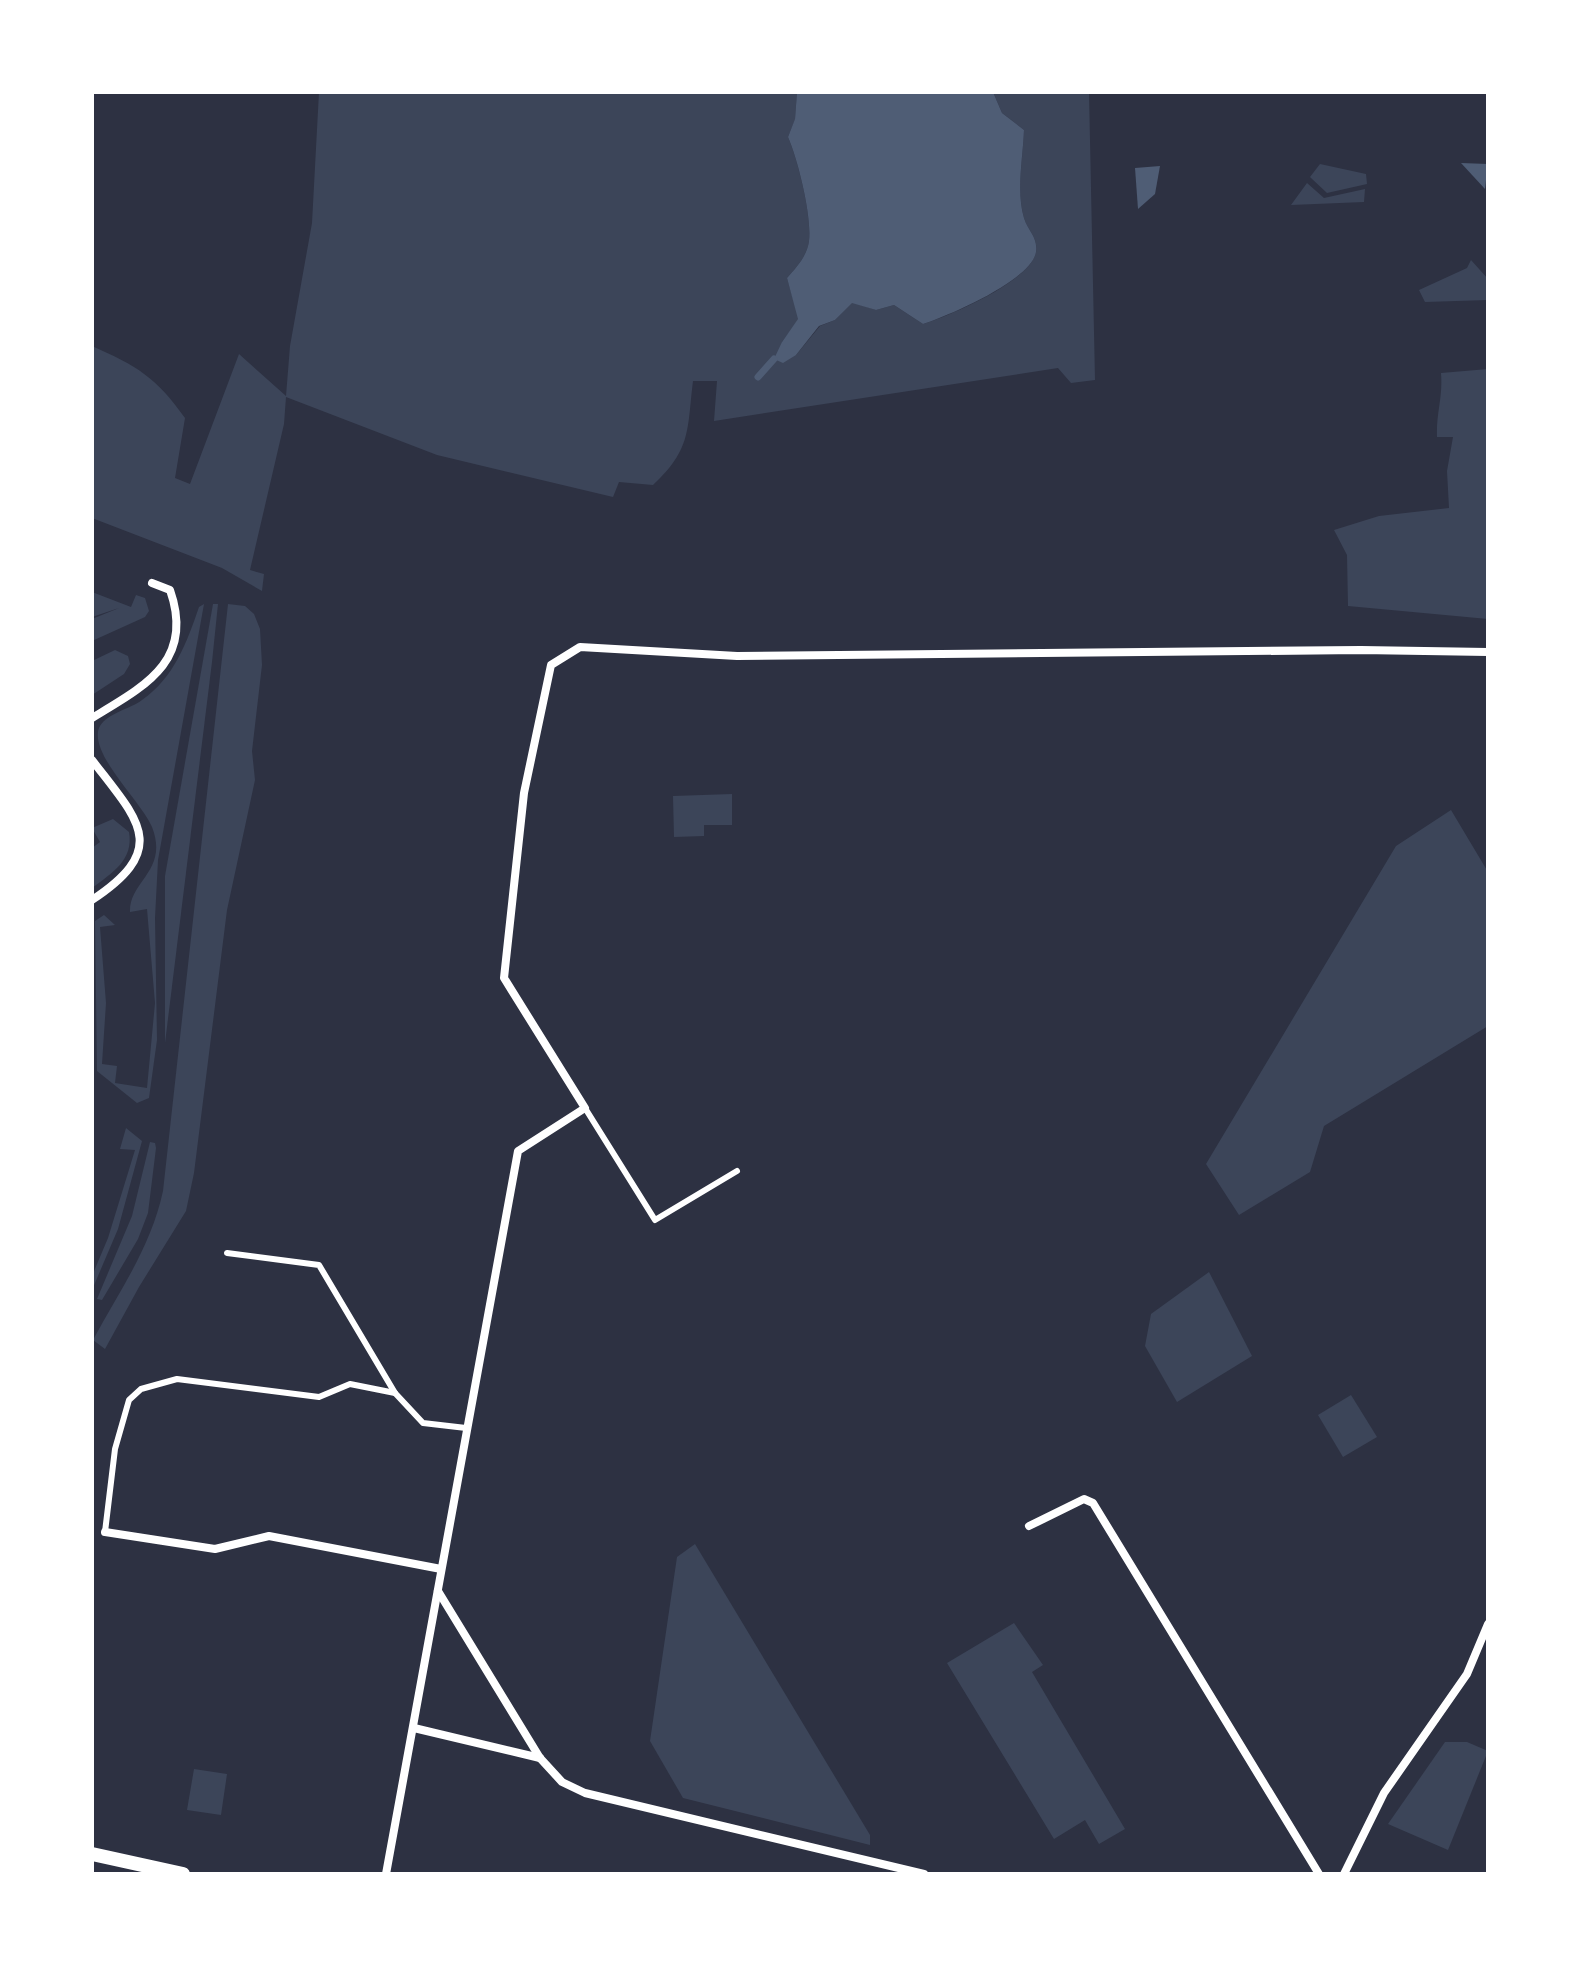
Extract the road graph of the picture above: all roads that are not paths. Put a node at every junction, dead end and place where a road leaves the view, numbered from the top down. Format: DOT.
graph roads {
  1 [pos="152,583"];
  2 [pos="1488,652"];
  3 [pos="92,718"];
  4 [pos="92,760"];
  5 [pos="92,900"];
  6 [pos="585,1108"];
  7 [pos="737,1171"];
  8 [pos="227,1253"];
  9 [pos="395,1393"];
  10 [pos="466,1428"];
  11 [pos="1029,1526"];
  12 [pos="105,1532"];
  13 [pos="441,1569"];
  14 [pos="438,1590"];
  15 [pos="1488,1624"];
  16 [pos="414,1728"];
  17 [pos="540,1758"];
  18 [pos="92,1854"];
  19 [pos="183,1874"];
  20 [pos="386,1874"];
  21 [pos="924,1874"];
  22 [pos="1319,1874"];
  23 [pos="1344,1874"];
  1 -- 3 [label="street"];
  2 -- 6 [label="street"];
  4 -- 5 [label="street"];
  6 -- 7 [label="lane"];
  6 -- 10 [label="street"];
  8 -- 9 [label="lane"];
  9 -- 10 [label="lane"];
  9 -- 12 [label="lane"];
  10 -- 13 [label="street"];
  11 -- 22 [label="street"];
  12 -- 13 [label="street"];
  13 -- 14 [label="street"];
  14 -- 16 [label="street"];
  14 -- 17 [label="street"];
  15 -- 23 [label="street"];
  16 -- 17 [label="street"];
  16 -- 20 [label="street"];
  17 -- 21 [label="street"];
  18 -- 19 [label="street"];
}
